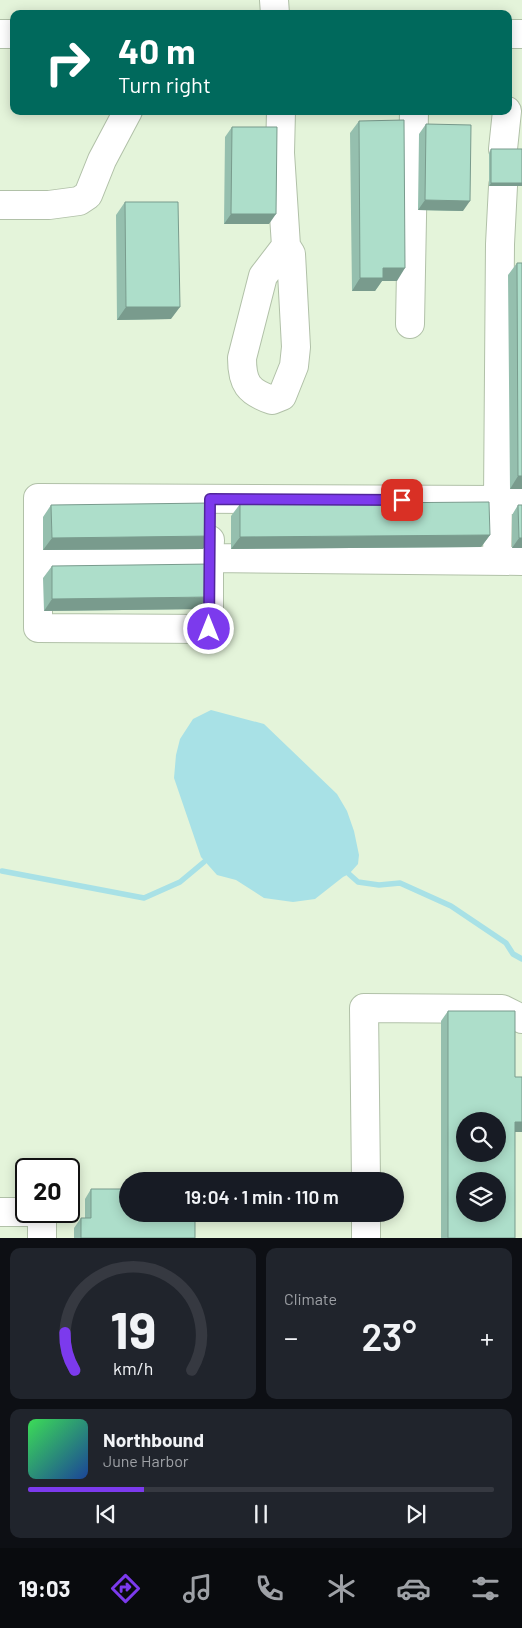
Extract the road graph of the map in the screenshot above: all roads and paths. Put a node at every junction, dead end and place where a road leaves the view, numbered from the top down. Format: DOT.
graph roads {
  1 [pos="126,115"];
  2 [pos="281,115"];
  3 [pos="414,115"];
  4 [pos="507,115"];
  5 [pos="503,149"];
  6 [pos="503,186"];
  7 [pos="0,205"];
  8 [pos="511,244"];
  9 [pos="286,246"];
  10 [pos="410,324"];
  11 [pos="210,499"];
  12 [pos="510,500"];
  13 [pos="209,558"];
  14 [pos="39,559"];
  15 [pos="510,561"];
  16 [pos="522,1019"];
  17 [pos="366,1172"];
  18 [pos="0,1212"];
  19 [pos="366,1222"];
  20 [pos="42,1238"];
  21 [pos="366,1238"];
  1 -- 7 [label="main road"];
  2 -- 9 [label="main road"];
  3 -- 10 [label="main road"];
  4 -- 5 [label="main road"];
  6 -- 8 [label="main road"];
  8 -- 12 [label="main road"];
  9 -- 9 [label="main road"];
  11 -- 12 [label="main road"];
  11 -- 13 [label="main road"];
  11 -- 14 [label="main road"];
  12 -- 15 [label="main road"];
  13 -- 14 [label="main road"];
  13 -- 14 [label="main road"];
  13 -- 15 [label="main road"];
  16 -- 17 [label="main road"];
  18 -- 20 [label="main road"];
  19 -- 21 [label="main road"];
}
